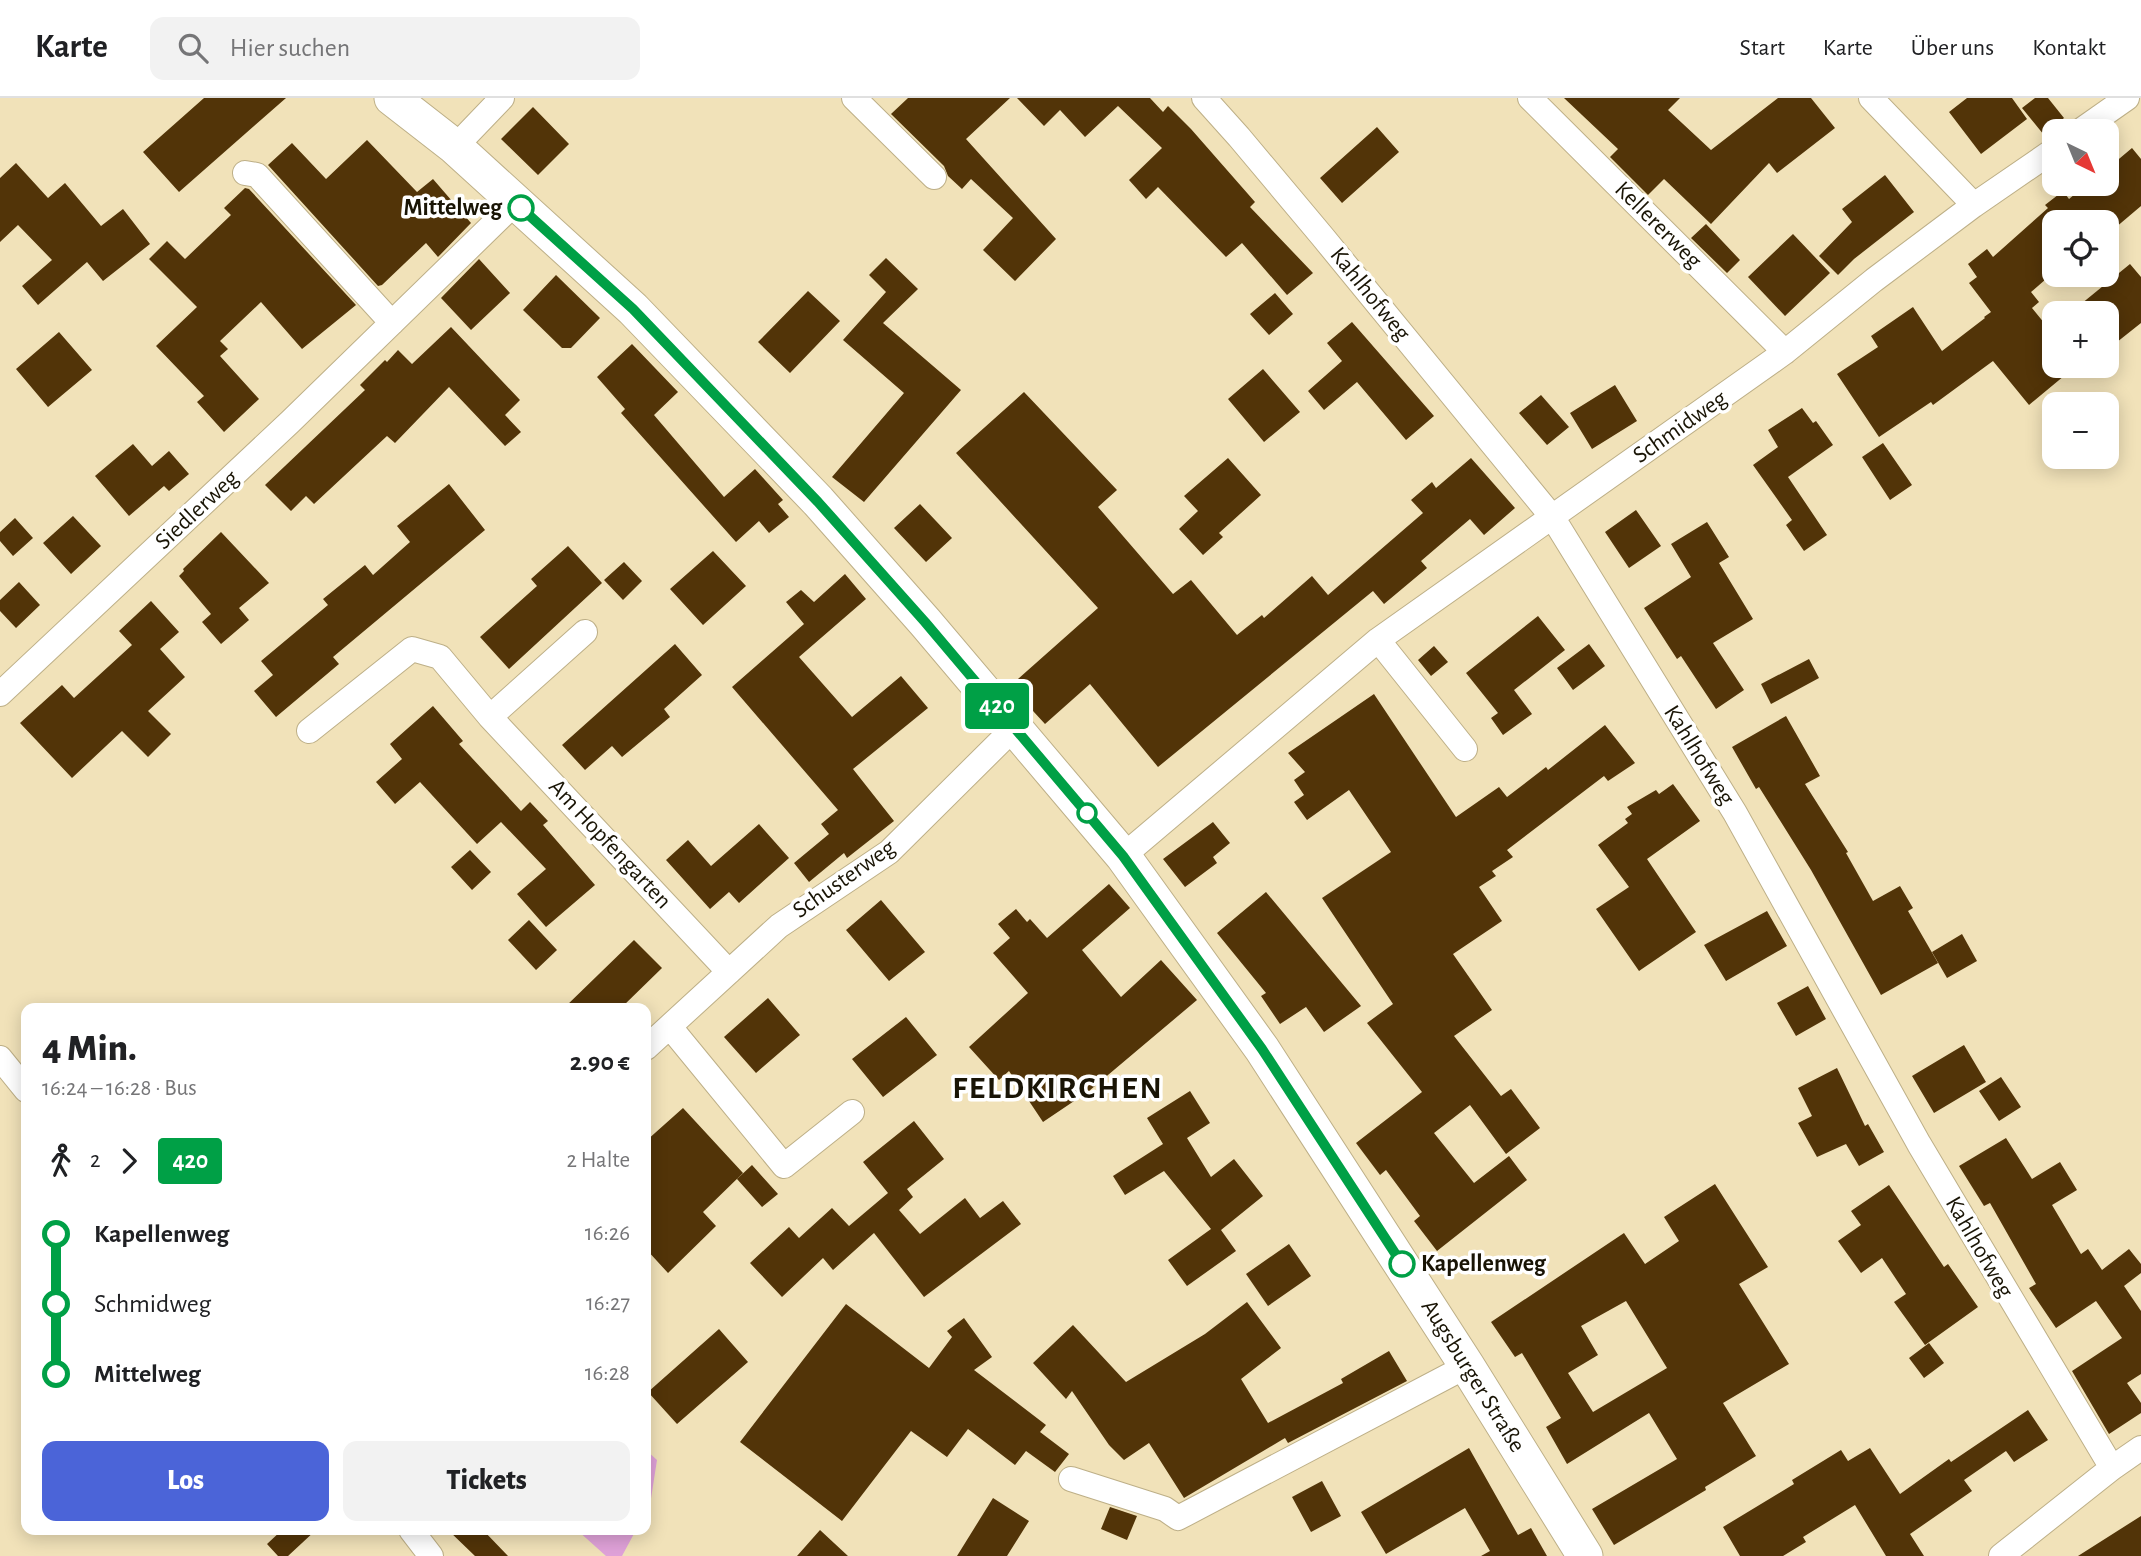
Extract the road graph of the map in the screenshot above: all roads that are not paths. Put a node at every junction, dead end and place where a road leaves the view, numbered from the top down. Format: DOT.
graph roads {
  1 [pos="392,98"];
  2 [pos="502,98"];
  3 [pos="854,98"];
  4 [pos="1204,98"];
  5 [pos="1530,98"];
  6 [pos="1871,98"];
  7 [pos="2127,98"];
  8 [pos="2097,119"];
  9 [pos="456,148"];
  10 [pos="2042,158"];
  11 [pos="245,173"];
  12 [pos="934,177"];
  13 [pos="515,203"];
  14 [pos="1974,205"];
  15 [pos="393,323"];
  16 [pos="1785,352"];
  17 [pos="1553,517"];
  18 [pos="585,632"];
  19 [pos="1378,640"];
  20 [pos="0,694"];
  21 [pos="490,716"];
  22 [pos="1015,727"];
  23 [pos="309,730"];
  24 [pos="1465,750"];
  25 [pos="1123,856"];
  26 [pos="729,972"];
  27 [pos="670,1027"];
  28 [pos="651,1044"];
  29 [pos="0,1058"];
  30 [pos="21,1084"];
  31 [pos="852,1112"];
  32 [pos="1467,1366"];
  33 [pos="2141,1448"];
  34 [pos="2112,1468"];
  35 [pos="1071,1479"];
  36 [pos="415,1535"];
  37 [pos="431,1556"];
  38 [pos="1585,1556"];
  39 [pos="2001,1556"];
  1 -- 9 [label="main road, Augsburger Straße"];
  2 -- 9 [label="street"];
  3 -- 12 [label="street"];
  4 -- 17 [label="street, Kahlhofweg"];
  5 -- 16 [label="street, Kellererweg"];
  6 -- 14 [label="street"];
  7 -- 8 [label="street"];
  9 -- 13 [label="main road, Augsburger Straße"];
  10 -- 14 [label="street, Schmidweg"];
  11 -- 15 [label="street"];
  13 -- 15 [label="street, Siedlerweg"];
  13 -- 22 [label="main road, Augsburger Straße"];
  14 -- 16 [label="street, Schmidweg"];
  15 -- 20 [label="street, Siedlerweg"];
  16 -- 17 [label="street, Schmidweg"];
  17 -- 19 [label="street, Schmidweg"];
  17 -- 34 [label="street, Kahlhofweg"];
  18 -- 21 [label="street"];
  19 -- 24 [label="street"];
  19 -- 25 [label="street, Schmidweg"];
  21 -- 23 [label="street, Am Hopfengarten"];
  21 -- 26 [label="street, Am Hopfengarten"];
  22 -- 25 [label="main road, Augsburger Straße"];
  22 -- 26 [label="street, Schusterweg"];
  25 -- 32 [label="main road, Augsburger Straße"];
  26 -- 27 [label="street, Schusterweg"];
  27 -- 28 [label="street, Schusterweg"];
  27 -- 31 [label="street"];
  29 -- 30 [label="street"];
  32 -- 35 [label="street"];
  32 -- 38 [label="main road, Augsburger Straße"];
  33 -- 34 [label="street"];
  34 -- 39 [label="street"];
  36 -- 37 [label="street"];
}
